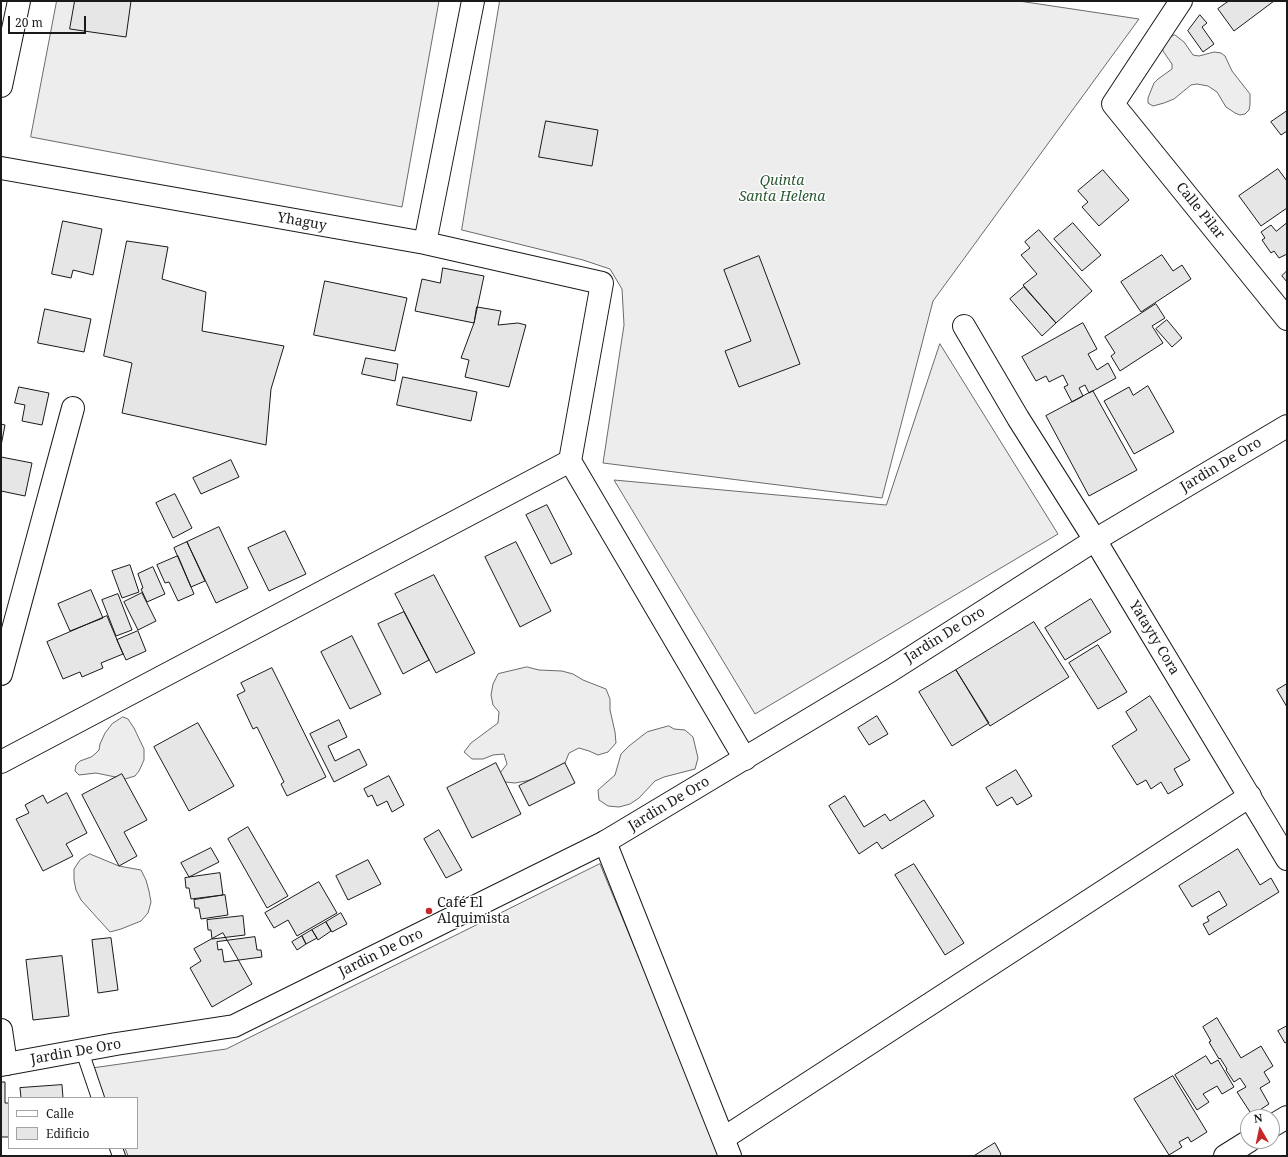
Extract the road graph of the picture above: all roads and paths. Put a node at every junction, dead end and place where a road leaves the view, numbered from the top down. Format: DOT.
graph roads {
  1 [pos="20,1"];
  2 [pos="473,1"];
  3 [pos="1181,1"];
  4 [pos="1,86"];
  5 [pos="1,168"];
  6 [pos="425,244"];
  7 [pos="1287,319"];
  8 [pos="964,326"];
  9 [pos="73,408"];
  10 [pos="1287,426"];
  11 [pos="570,461"];
  12 [pos="1095,540"];
  13 [pos="1,674"];
  14 [pos="745,759"];
  15 [pos="1,762"];
  16 [pos="1250,796"];
  17 [pos="606,842"];
  18 [pos="1287,859"];
  19 [pos="1,1030"];
  20 [pos="82,1051"];
  21 [pos="3,1065"];
  22 [pos="98,1097"];
  23 [pos="727,1147"];
  24 [pos="1240,1147"];
  25 [pos="1225,1156"];
  1 -- 4 [label="street"];
  2 -- 6 [label="street"];
  3 -- 7 [label="street, Calle Pilar"];
  5 -- 6 [label="street, Yhaguy"];
  6 -- 11 [label="street, Yhaguy"];
  8 -- 12 [label="street, Yatayty Cora"];
  9 -- 13 [label="street"];
  10 -- 12 [label="street, Jardin De Oro"];
  11 -- 14 [label="street"];
  11 -- 15 [label="street"];
  12 -- 14 [label="street, Jardin De Oro"];
  12 -- 16 [label="street, Yatayty Cora"];
  14 -- 17 [label="street, Jardin De Oro"];
  16 -- 18 [label="street, Yatayty Cora"];
  16 -- 23 [label="street"];
  17 -- 20 [label="street, Jardin De Oro"];
  17 -- 23 [label="street"];
  19 -- 21 [label="street"];
  20 -- 21 [label="street, Jardin De Oro"];
  20 -- 22 [label="lane"];
  24 -- 25 [label="street"];
}
